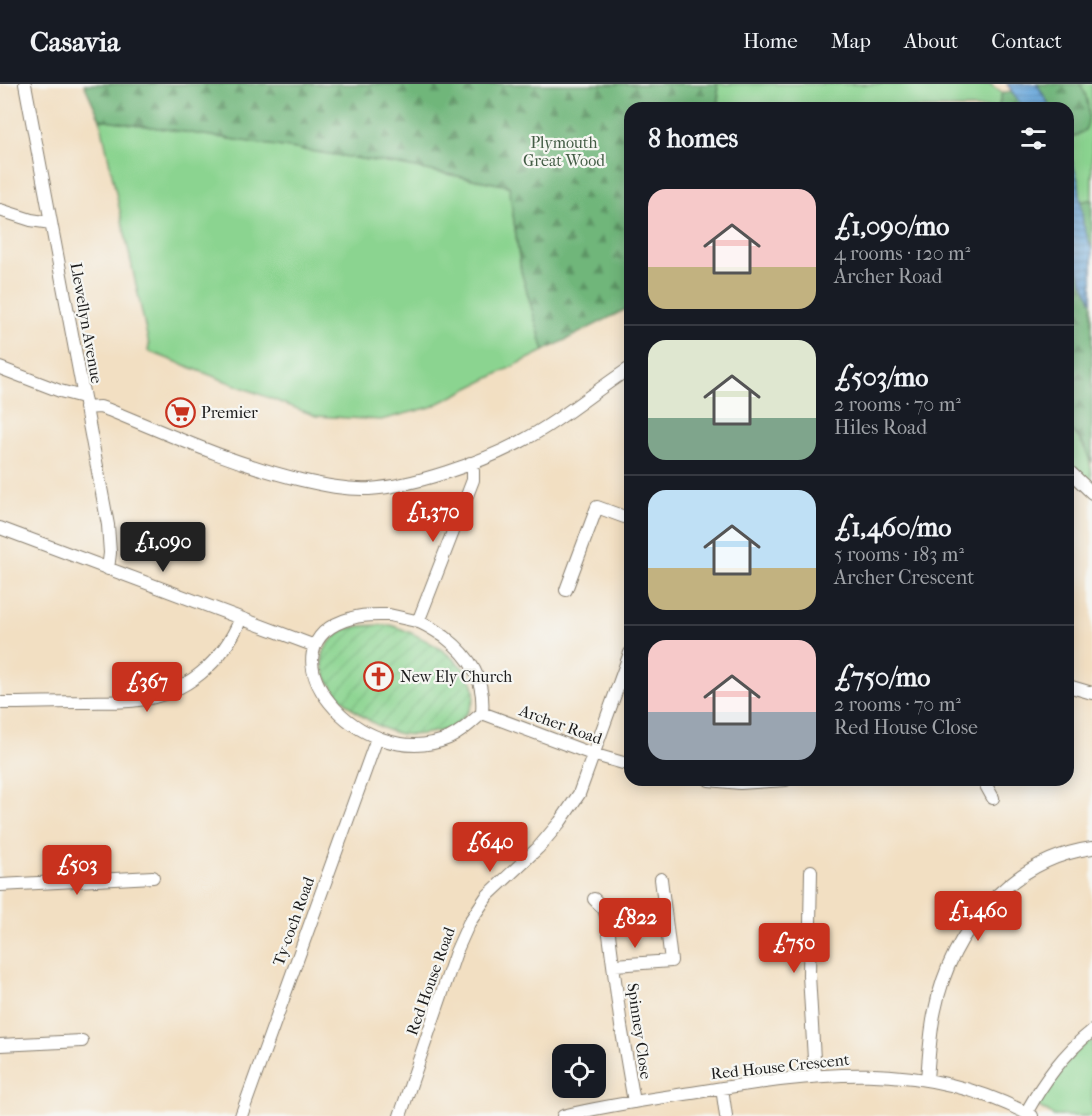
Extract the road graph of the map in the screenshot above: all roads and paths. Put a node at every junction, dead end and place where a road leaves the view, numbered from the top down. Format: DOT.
graph roads {
  1 [pos="25,84"];
  2 [pos="0,210"];
  3 [pos="51,223"];
  4 [pos="0,368"];
  5 [pos="624,372"];
  6 [pos="84,402"];
  7 [pos="470,463"];
  8 [pos="1074,476"];
  9 [pos="1092,493"];
  10 [pos="624,517"];
  11 [pos="0,528"];
  12 [pos="108,569"];
  13 [pos="566,590"];
  14 [pos="241,618"];
  15 [pos="418,622"];
  16 [pos="315,646"];
  17 [pos="624,669"];
  18 [pos="1074,688"];
  19 [pos="1092,693"];
  20 [pos="0,703"];
  21 [pos="482,713"];
  22 [pos="376,738"];
  23 [pos="592,754"];
  24 [pos="624,763"];
  25 [pos="986,786"];
  26 [pos="993,798"];
  27 [pos="1092,848"];
  28 [pos="811,871"];
  29 [pos="153,878"];
  30 [pos="661,879"];
  31 [pos="0,885"];
  32 [pos="594,899"];
  33 [pos="615,965"];
  34 [pos="1092,1032"];
  35 [pos="82,1041"];
  36 [pos="0,1045"];
  37 [pos="815,1076"];
  38 [pos="927,1078"];
  39 [pos="722,1088"];
  40 [pos="634,1102"];
  41 [pos="1029,1114"];
  42 [pos="241,1116"];
  43 [pos="400,1116"];
  44 [pos="563,1116"];
  45 [pos="726,1116"];
  1 -- 3 [label="street, Llewellyn Avenue"];
  2 -- 3 [label="street"];
  3 -- 6 [label="street, Llewellyn Avenue"];
  4 -- 6 [label="street"];
  5 -- 7 [label="street"];
  6 -- 7 [label="street"];
  6 -- 12 [label="street, Llewellyn Avenue"];
  7 -- 15 [label="street"];
  8 -- 9 [label="street"];
  10 -- 13 [label="street"];
  11 -- 12 [label="street"];
  12 -- 14 [label="street"];
  14 -- 16 [label="street"];
  14 -- 20 [label="street"];
  15 -- 16 [label="street"];
  15 -- 21 [label="street"];
  16 -- 22 [label="street"];
  17 -- 23 [label="street, Red House Road"];
  18 -- 19 [label="street"];
  21 -- 22 [label="street"];
  21 -- 23 [label="street, Archer Road"];
  22 -- 42 [label="street, Ty-coch Road"];
  23 -- 24 [label="street, Archer Road"];
  23 -- 43 [label="street, Red House Road"];
  25 -- 26 [label="street"];
  27 -- 38 [label="street"];
  28 -- 37 [label="street"];
  29 -- 31 [label="street"];
  30 -- 33 [label="street, Spinney Close"];
  32 -- 33 [label="street, Spinney Close"];
  33 -- 40 [label="street, Spinney Close"];
  34 -- 41 [label="street"];
  35 -- 36 [label="street"];
  37 -- 38 [label="street, Red House Crescent"];
  37 -- 39 [label="street, Red House Crescent"];
  38 -- 41 [label="street, Red House Crescent"];
  39 -- 40 [label="street, Red House Crescent"];
  39 -- 45 [label="street"];
  40 -- 44 [label="street, Red House Crescent"];
}
